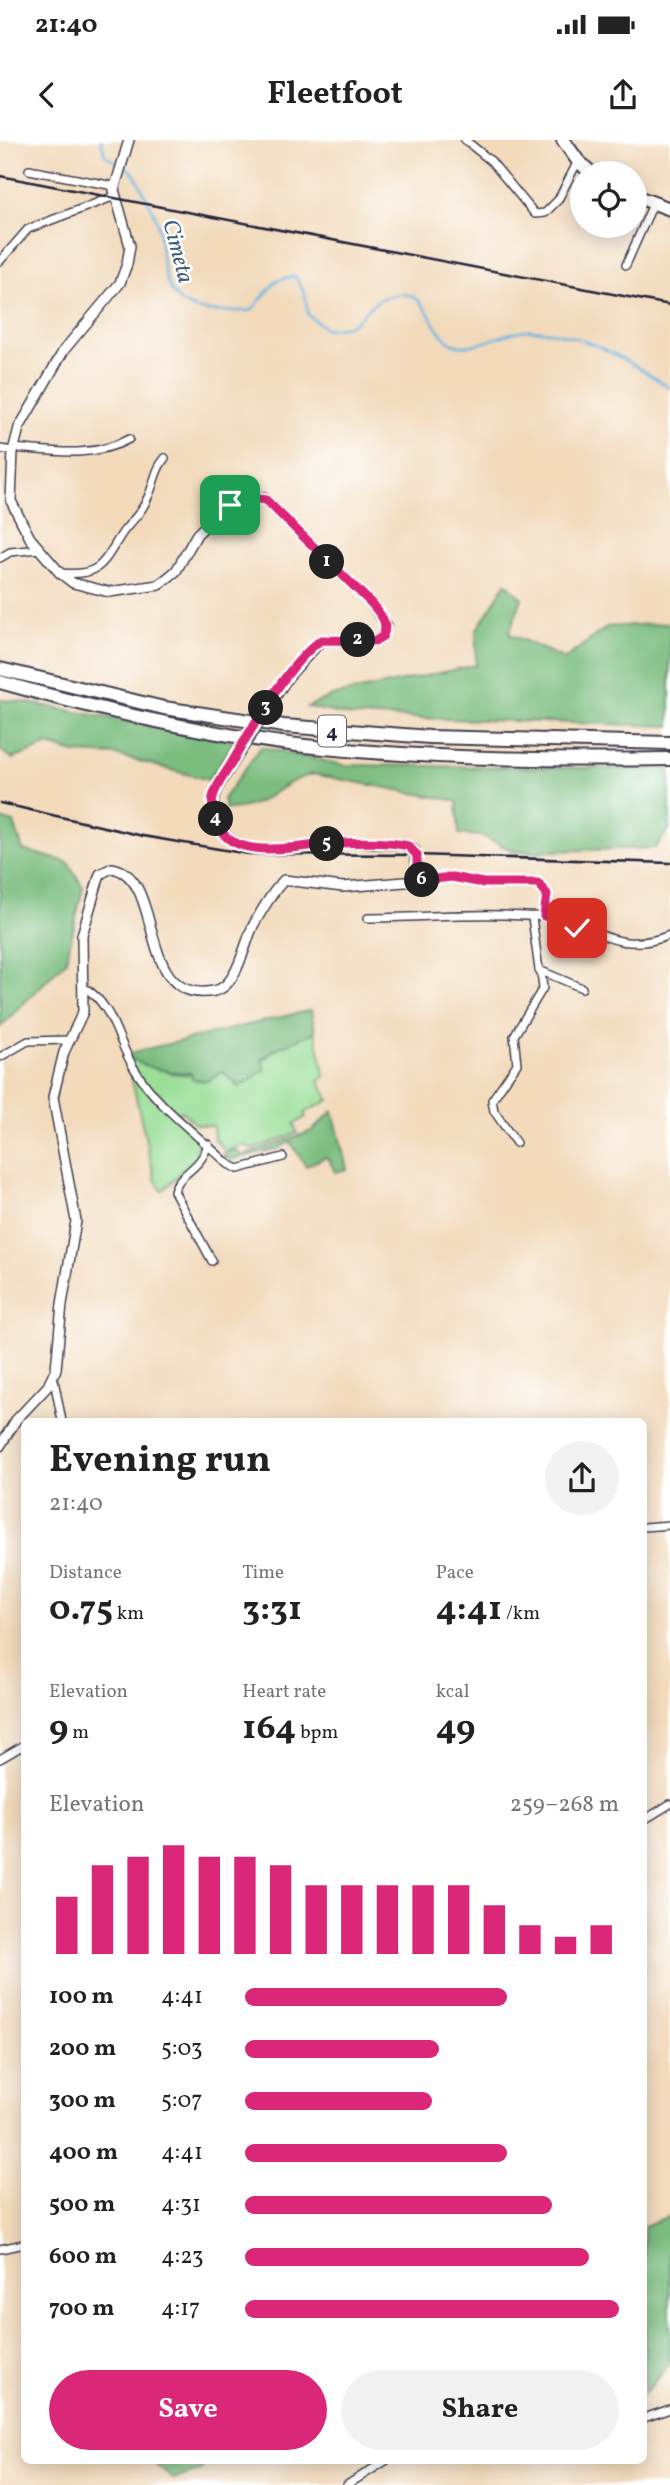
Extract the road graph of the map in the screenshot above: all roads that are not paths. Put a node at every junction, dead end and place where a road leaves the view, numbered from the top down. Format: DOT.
graph roads {
  1 [pos="129,140"];
  2 [pos="465,140"];
  3 [pos="563,140"];
  4 [pos="578,161"];
  5 [pos="29,170"];
  6 [pos="570,177"];
  7 [pos="114,191"];
  8 [pos="647,201"];
  9 [pos="653,204"];
  10 [pos="670,209"];
  11 [pos="0,261"];
  12 [pos="626,265"];
  13 [pos="129,439"];
  14 [pos="0,449"];
  15 [pos="13,449"];
  16 [pos="165,458"];
  17 [pos="39,549"];
  18 [pos="0,558"];
  19 [pos="60,573"];
  20 [pos="0,669"];
  21 [pos="0,682"];
  22 [pos="670,743"];
  23 [pos="670,759"];
  24 [pos="417,881"];
  25 [pos="532,916"];
  26 [pos="544,916"];
  27 [pos="368,918"];
  28 [pos="670,935"];
  29 [pos="541,972"];
  30 [pos="83,987"];
  31 [pos="582,988"];
  32 [pos="70,1040"];
  33 [pos="0,1057"];
  34 [pos="516,1143"];
  35 [pos="208,1144"];
  36 [pos="283,1157"];
  37 [pos="212,1261"];
  38 [pos="53,1376"];
  39 [pos="61,1418"];
  40 [pos="0,1446"];
  41 [pos="670,1525"];
  42 [pos="647,1527"];
  43 [pos="21,1747"];
  44 [pos="0,1759"];
  45 [pos="670,1804"];
  46 [pos="647,1818"];
  47 [pos="21,2246"];
  48 [pos="0,2249"];
  49 [pos="670,2409"];
  50 [pos="647,2417"];
  51 [pos="381,2464"];
  52 [pos="347,2485"];
  1 -- 7 [label="street"];
  2 -- 6 [label="street"];
  3 -- 4 [label="highway"];
  5 -- 7 [label="street"];
  7 -- 11 [label="street"];
  7 -- 15 [label="street"];
  8 -- 9 [label="highway"];
  9 -- 10 [label="highway"];
  9 -- 12 [label="street"];
  13 -- 15 [label="street"];
  14 -- 15 [label="street"];
  15 -- 17 [label="street"];
  16 -- 19 [label="street"];
  17 -- 18 [label="street"];
  17 -- 19 [label="street"];
  19 -- 24 [label="street, bridge"];
  20 -- 22 [label="highway, 4"];
  21 -- 23 [label="highway, 4"];
  24 -- 26 [label="street"];
  24 -- 30 [label="street"];
  25 -- 26 [label="street"];
  25 -- 27 [label="street"];
  25 -- 29 [label="street"];
  26 -- 28 [label="street"];
  29 -- 31 [label="street"];
  29 -- 34 [label="street"];
  30 -- 32 [label="street"];
  30 -- 35 [label="street"];
  32 -- 33 [label="street"];
  32 -- 38 [label="street"];
  35 -- 36 [label="street"];
  35 -- 37 [label="street"];
  38 -- 39 [label="street"];
  38 -- 40 [label="street"];
  41 -- 42 [label="street"];
  43 -- 44 [label="street"];
  45 -- 46 [label="street"];
  47 -- 48 [label="street"];
  49 -- 50 [label="street"];
  51 -- 52 [label="street"];
}
